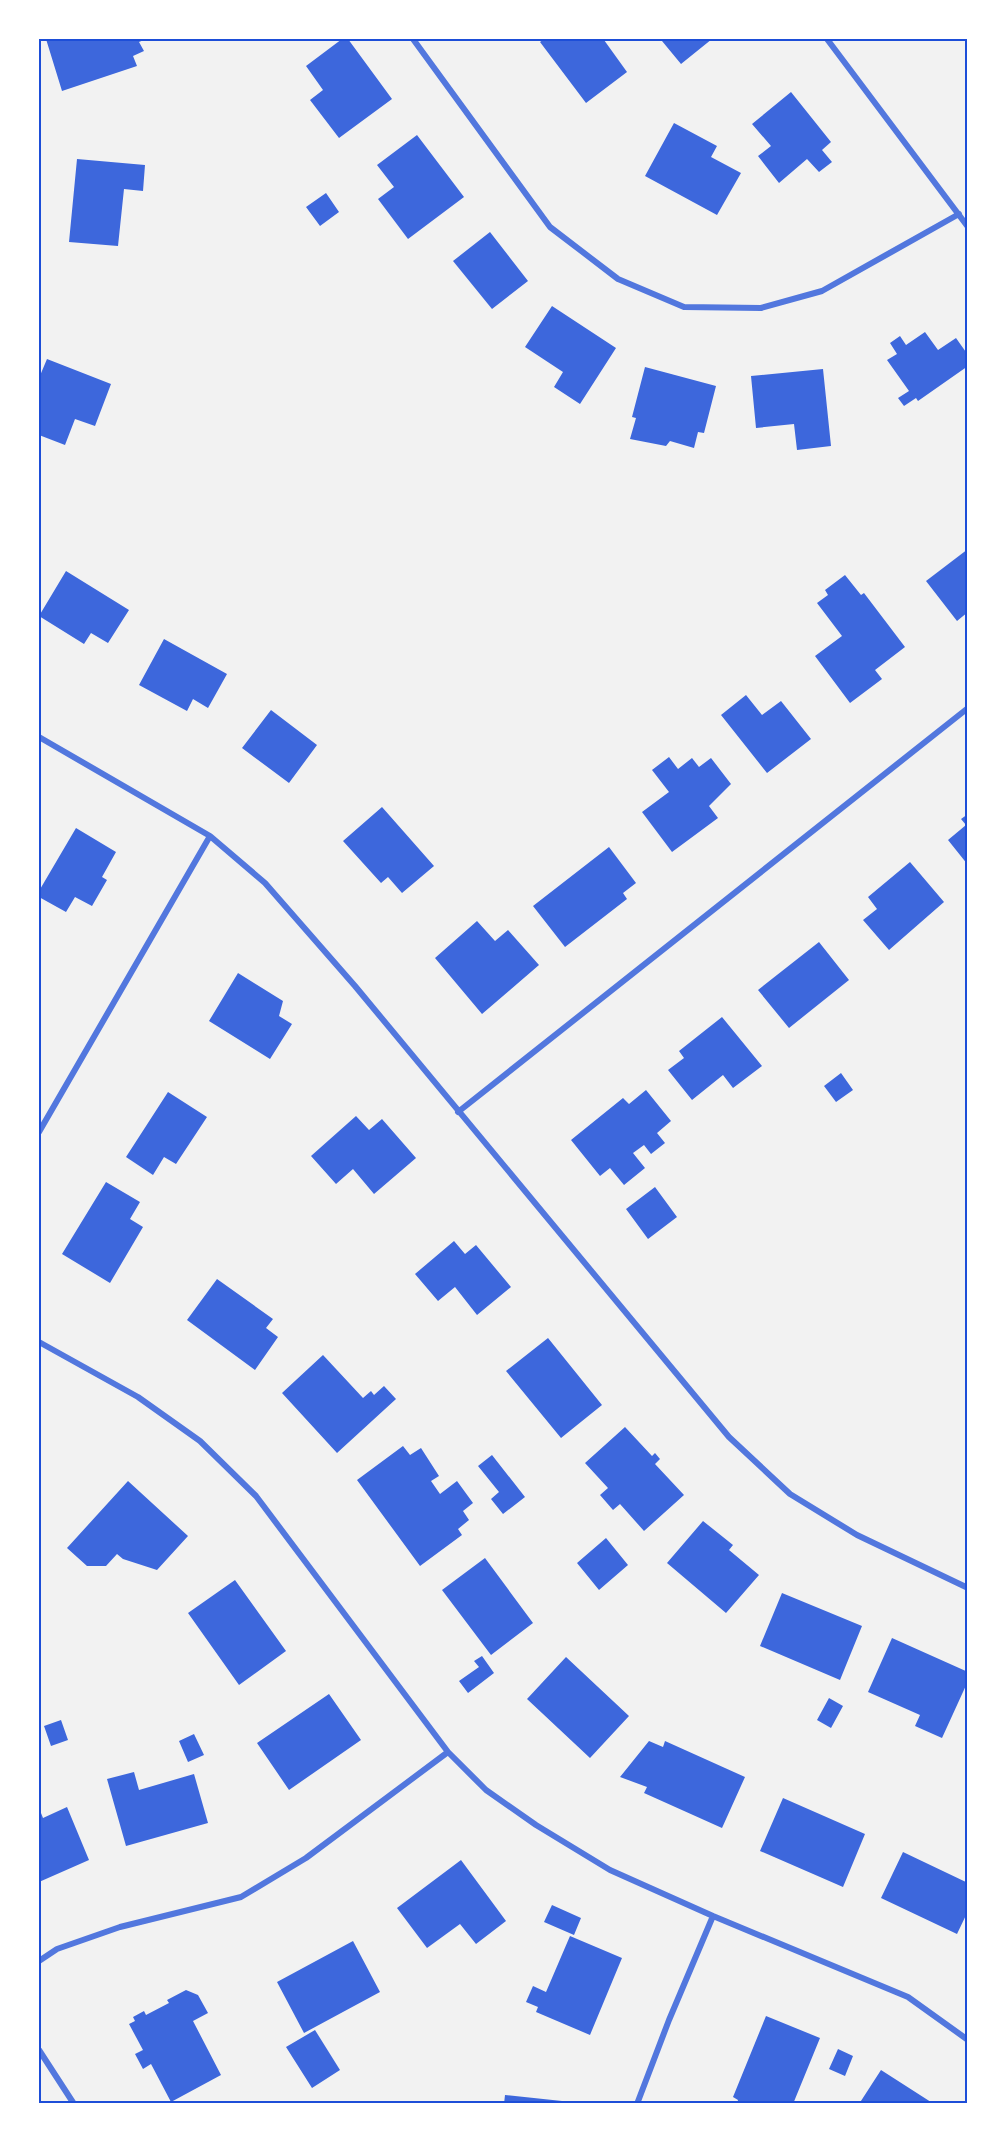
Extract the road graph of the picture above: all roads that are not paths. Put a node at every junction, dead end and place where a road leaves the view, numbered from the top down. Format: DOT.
graph roads {
  1 [pos="413,39"];
  2 [pos="827,39"];
  3 [pos="958,214"];
  4 [pos="968,227"];
  5 [pos="968,708"];
  6 [pos="39,737"];
  7 [pos="210,836"];
  8 [pos="458,1112"];
  9 [pos="39,1132"];
  10 [pos="39,1342"];
  11 [pos="968,1588"];
  12 [pos="448,1752"];
  13 [pos="713,1916"];
  14 [pos="39,1961"];
  15 [pos="968,2040"];
  16 [pos="39,2050"];
  17 [pos="74,2104"];
  18 [pos="637,2104"];
  1 -- 3 [label="street"];
  2 -- 3 [label="street"];
  3 -- 4 [label="street"];
  5 -- 8 [label="street"];
  6 -- 7 [label="street"];
  7 -- 8 [label="street"];
  7 -- 9 [label="street"];
  8 -- 11 [label="street"];
  10 -- 12 [label="street"];
  12 -- 13 [label="street"];
  12 -- 14 [label="street"];
  13 -- 15 [label="street"];
  13 -- 18 [label="street"];
  16 -- 17 [label="street"];
}
